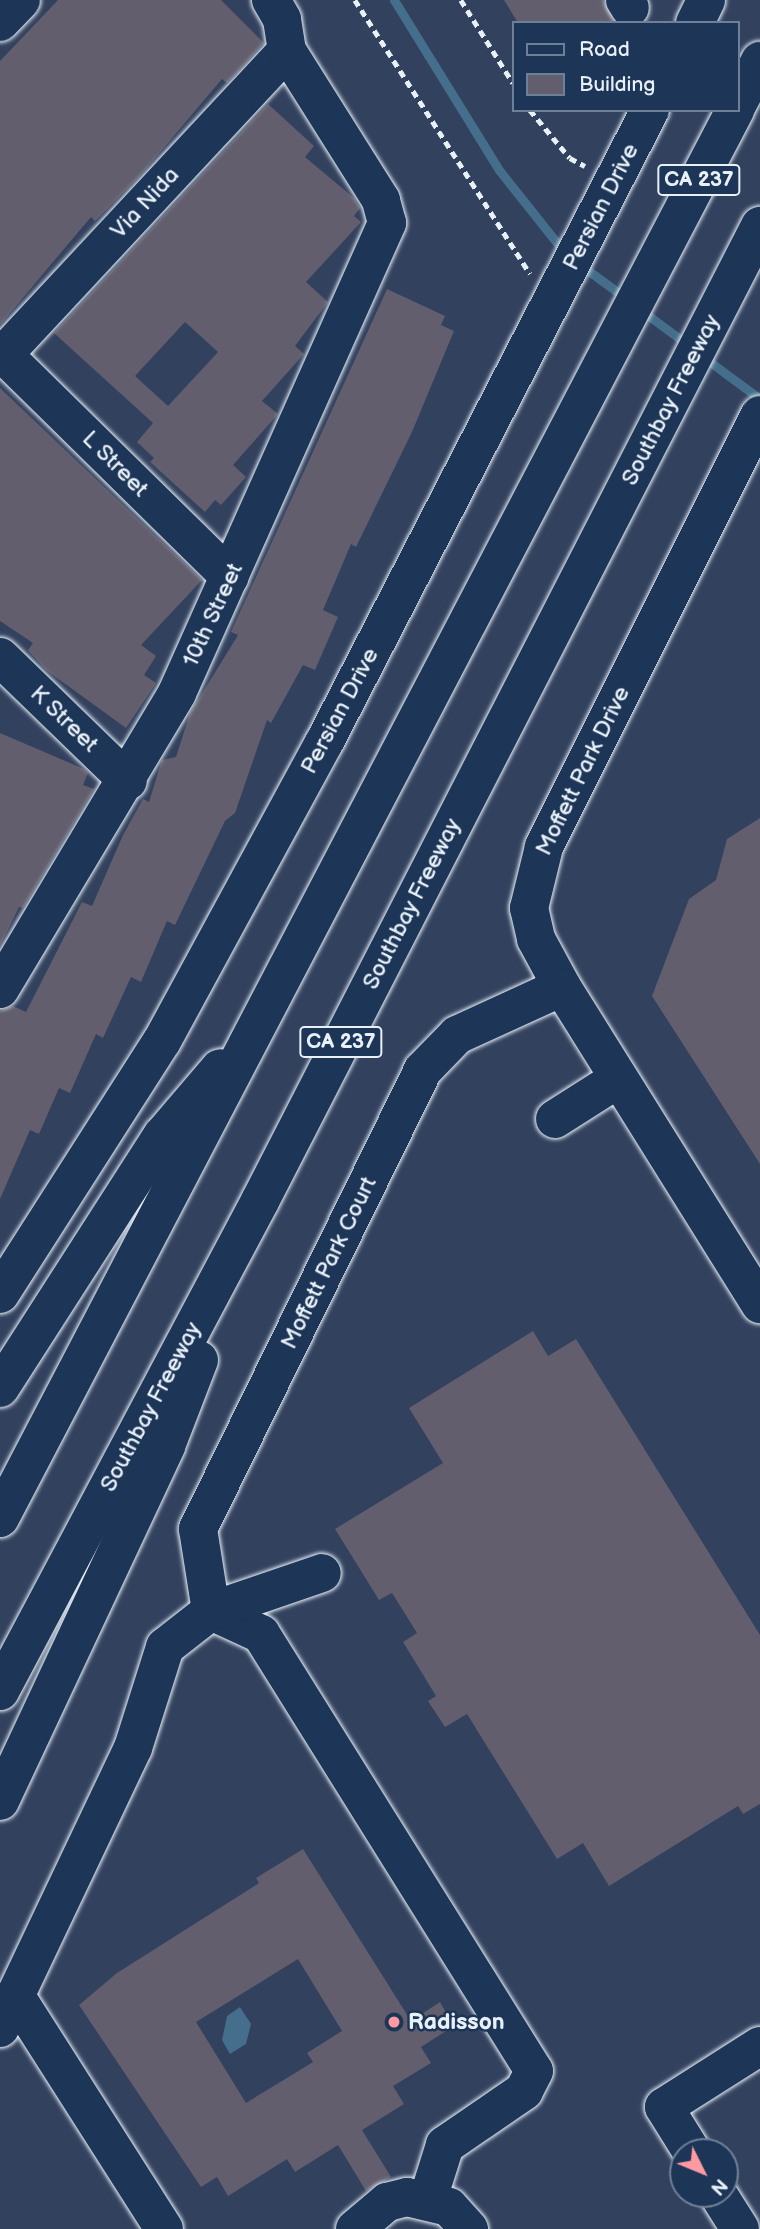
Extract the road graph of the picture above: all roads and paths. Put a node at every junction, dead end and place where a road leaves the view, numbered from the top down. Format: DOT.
graph roads {
  1 [pos="21,0"];
  2 [pos="271,0"];
  3 [pos="355,0"];
  4 [pos="461,0"];
  5 [pos="706,0"];
  6 [pos="696,21"];
  7 [pos="0,22"];
  8 [pos="287,51"];
  9 [pos="760,61"];
  10 [pos="512,81"];
  11 [pos="739,101"];
  12 [pos="532,112"];
  13 [pos="649,112"];
  14 [pos="734,112"];
  15 [pos="610,191"];
  16 [pos="760,226"];
  17 [pos="558,290"];
  18 [pos="2,352"];
  19 [pos="749,455"];
  20 [pos="230,577"];
  21 [pos="0,657"];
  22 [pos="128,781"];
  23 [pos="562,987"];
  24 [pos="0,989"];
  25 [pos="269,1010"];
  26 [pos="618,1079"];
  27 [pos="555,1119"];
  28 [pos="260,1201"];
  29 [pos="0,1294"];
  30 [pos="759,1301"];
  31 [pos="0,1388"];
  32 [pos="0,1518"];
  33 [pos="322,1573"];
  34 [pos="211,1611"];
  35 [pos="0,1690"];
  36 [pos="0,1801"];
  37 [pos="8,2012"];
  38 [pos="760,2046"];
  39 [pos="683,2138"];
  40 [pos="428,2199"];
  41 [pos="727,2208"];
  42 [pos="164,2229"];
  43 [pos="355,2229"];
  44 [pos="469,2229"];
  45 [pos="740,2229"];
  1 -- 7 [label="main road"];
  2 -- 8 [label="main road"];
  3 -- 17 [label="path"];
  4 -- 10 [label="path"];
  5 -- 6 [label="main road"];
  8 -- 18 [label="main road, Via Nida"];
  8 -- 20 [label="main road, 10th Street"];
  9 -- 11 [label="main road"];
  12 -- 15 [label="path"];
  13 -- 15 [label="main road, Persian Drive"];
  14 -- 25 [label="main road, CA 237"];
  15 -- 17 [label="main road, Persian Drive"];
  16 -- 28 [label="main road, Southbay Freeway / CA 237"];
  17 -- 29 [label="main road, Persian Drive"];
  18 -- 20 [label="main road, L Street"];
  19 -- 23 [label="main road, Moffett Park Drive"];
  20 -- 22 [label="main road, 10th Street"];
  21 -- 22 [label="main road, K Street"];
  22 -- 24 [label="main road, 10th Street"];
  23 -- 26 [label="main road, Moffett Park Drive"];
  23 -- 34 [label="main road, Moffett Park Court"];
  25 -- 31 [label="main road"];
  25 -- 32 [label="main road, CA 237"];
  26 -- 27 [label="main road"];
  26 -- 30 [label="main road, Moffett Park Drive"];
  28 -- 35 [label="main road, Southbay Freeway / CA 237"];
  28 -- 36 [label="main road"];
  33 -- 34 [label="main road"];
  34 -- 37 [label="main road"];
  34 -- 40 [label="main road"];
  37 -- 42 [label="main road"];
  38 -- 39 [label="main road"];
  40 -- 43 [label="main road"];
  40 -- 44 [label="main road"];
  41 -- 45 [label="main road"];
}
